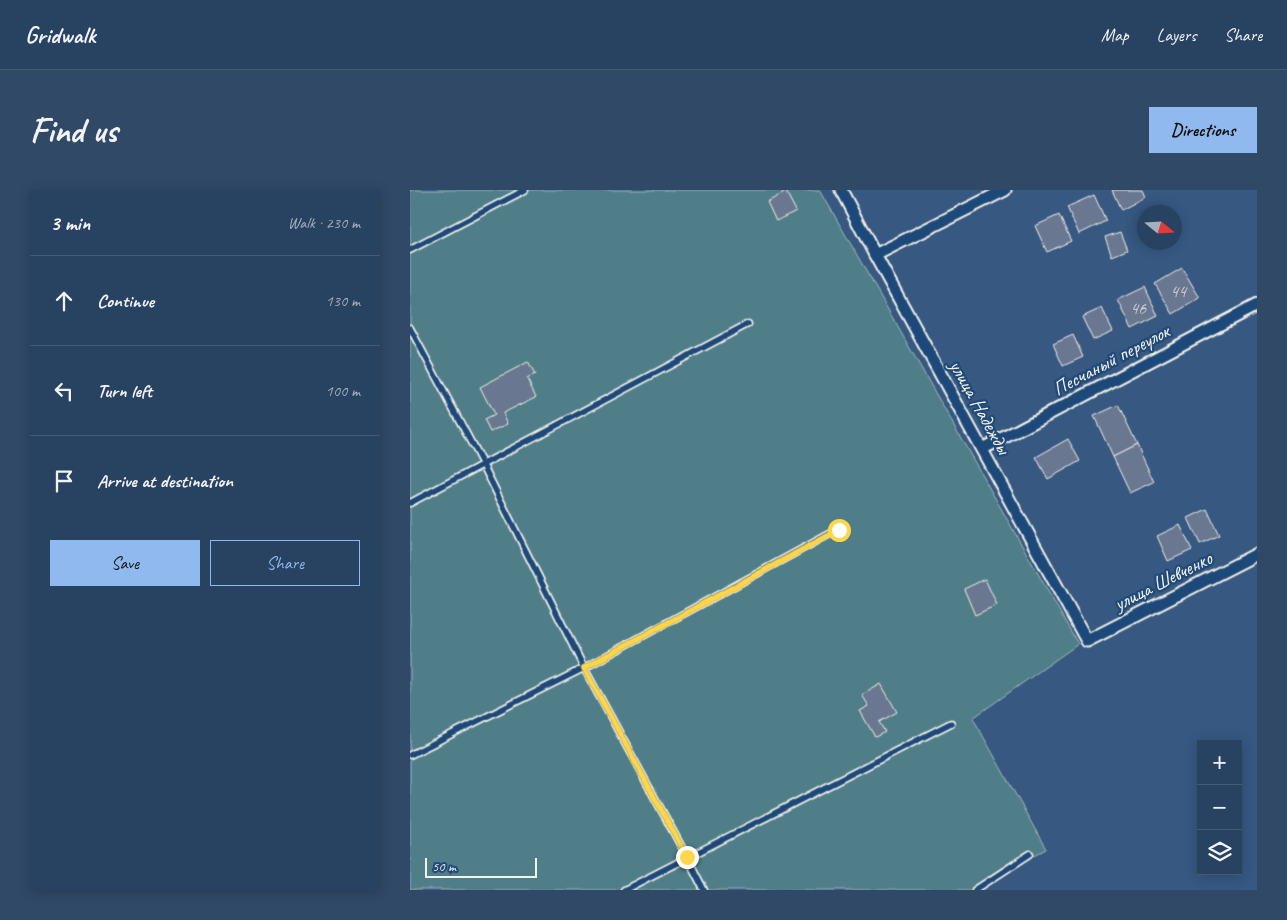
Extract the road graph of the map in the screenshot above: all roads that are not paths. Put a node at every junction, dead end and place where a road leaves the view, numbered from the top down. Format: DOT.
graph roads {
  1 [pos="525,190"];
  2 [pos="841,190"];
  3 [pos="1005,190"];
  4 [pos="410,250"];
  5 [pos="875,255"];
  6 [pos="1257,305"];
  7 [pos="748,324"];
  8 [pos="410,328"];
  9 [pos="982,449"];
  10 [pos="483,465"];
  11 [pos="410,503"];
  12 [pos="839,530"];
  13 [pos="1257,554"];
  14 [pos="1087,642"];
  15 [pos="584,668"];
  16 [pos="951,723"];
  17 [pos="410,755"];
  18 [pos="1030,854"];
  19 [pos="687,857"];
  20 [pos="624,890"];
  21 [pos="704,890"];
  22 [pos="975,890"];
  1 -- 4 [label="lane"];
  2 -- 5 [label="street, улица Надежды"];
  3 -- 5 [label="street"];
  5 -- 9 [label="street, улица Надежды"];
  6 -- 9 [label="street, Песчаный переулок"];
  7 -- 10 [label="lane"];
  8 -- 10 [label="lane"];
  9 -- 14 [label="street, улица Надежды"];
  10 -- 11 [label="lane"];
  10 -- 15 [label="lane"];
  12 -- 15 [label="lane"];
  13 -- 14 [label="street, улица Шевченко"];
  15 -- 17 [label="lane"];
  15 -- 19 [label="lane"];
  16 -- 19 [label="lane"];
  18 -- 22 [label="lane"];
  19 -- 20 [label="lane"];
  19 -- 21 [label="lane"];
}
